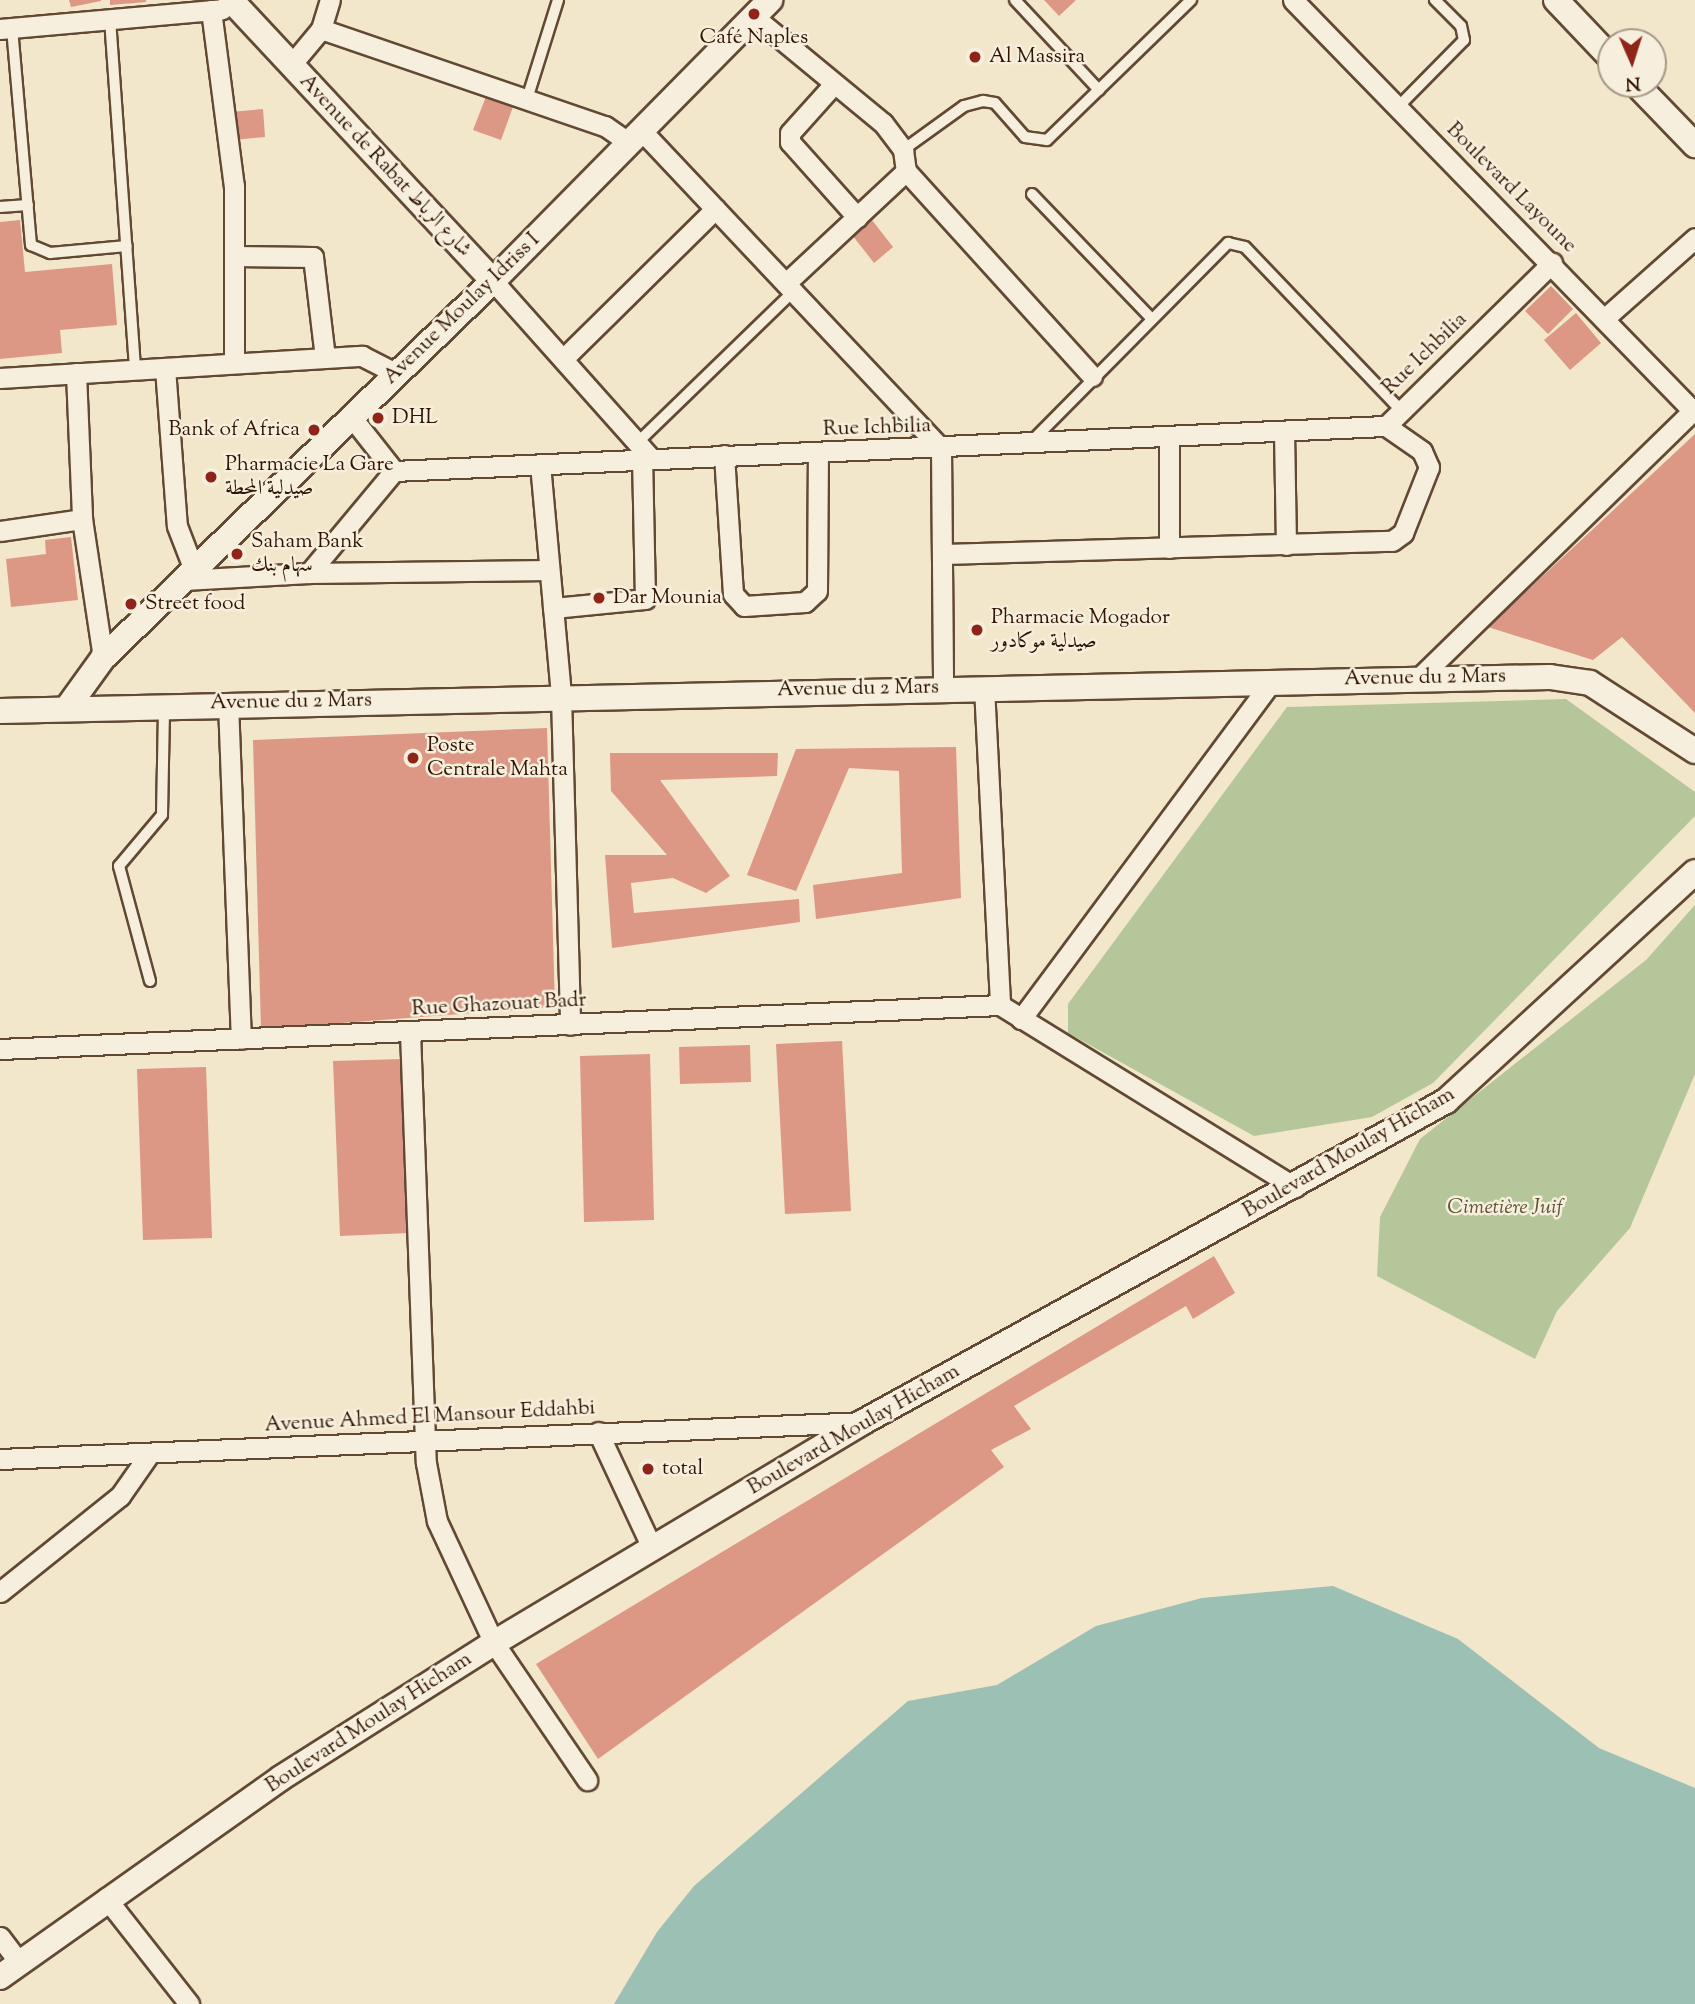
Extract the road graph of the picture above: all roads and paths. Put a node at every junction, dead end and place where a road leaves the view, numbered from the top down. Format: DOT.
graph roads {
  1 [pos="330,0"];
  2 [pos="558,0"];
  3 [pos="1015,0"];
  4 [pos="1191,0"];
  5 [pos="1293,0"];
  6 [pos="1435,0"];
  7 [pos="1556,0"];
  8 [pos="227,6"];
  9 [pos="762,8"];
  10 [pos="110,19"];
  11 [pos="6,29"];
  12 [pos="321,29"];
  13 [pos="1597,43"];
  14 [pos="291,65"];
  15 [pos="832,85"];
  16 [pos="1099,90"];
  17 [pos="1650,98"];
  18 [pos="527,99"];
  19 [pos="1398,107"];
  20 [pos="634,135"];
  21 [pos="1695,145"];
  22 [pos="903,150"];
  23 [pos="906,171"];
  24 [pos="1032,194"];
  25 [pos="28,205"];
  26 [pos="0,207"];
  27 [pos="715,209"];
  28 [pos="857,217"];
  29 [pos="1695,238"];
  30 [pos="127,246"];
  31 [pos="234,256"];
  32 [pos="1552,263"];
  33 [pos="493,281"];
  34 [pos="789,288"];
  35 [pos="1151,318"];
  36 [pos="1605,318"];
  37 [pos="325,357"];
  38 [pos="563,359"];
  39 [pos="234,363"];
  40 [pos="165,368"];
  41 [pos="135,369"];
  42 [pos="76,373"];
  43 [pos="396,373"];
  44 [pos="1093,376"];
  45 [pos="0,378"];
  46 [pos="1400,409"];
  47 [pos="1694,410"];
  48 [pos="350,415"];
  49 [pos="1386,426"];
  50 [pos="1284,431"];
  51 [pos="1168,437"];
  52 [pos="1029,444"];
  53 [pos="941,448"];
  54 [pos="818,452"];
  55 [pos="643,453"];
  56 [pos="724,455"];
  57 [pos="540,464"];
  58 [pos="394,471"];
  59 [pos="82,519"];
  60 [pos="0,531"];
  61 [pos="1286,545"];
  62 [pos="1169,548"];
  63 [pos="944,554"];
  64 [pos="549,570"];
  65 [pos="309,573"];
  66 [pos="189,575"];
  67 [pos="553,608"];
  68 [pos="103,658"];
  69 [pos="1420,677"];
  70 [pos="1272,681"];
  71 [pos="943,687"];
  72 [pos="984,687"];
  73 [pos="561,696"];
  74 [pos="228,703"];
  75 [pos="164,705"];
  76 [pos="67,708"];
  77 [pos="0,711"];
  78 [pos="1695,751"];
  79 [pos="1695,872"];
  80 [pos="150,981"];
  81 [pos="1000,1005"];
  82 [pos="1021,1018"];
  83 [pos="570,1025"];
  84 [pos="410,1032"];
  85 [pos="241,1040"];
  86 [pos="0,1049"];
  87 [pos="1295,1186"];
  88 [pos="863,1422"];
  89 [pos="598,1432"];
  90 [pos="426,1440"];
  91 [pos="150,1453"];
  92 [pos="0,1459"];
  93 [pos="652,1548"];
  94 [pos="0,1592"];
  95 [pos="494,1643"];
  96 [pos="587,1780"];
  97 [pos="106,1898"];
  98 [pos="0,1937"];
  99 [pos="10,1969"];
  100 [pos="189,2004"];
  1 -- 12 [label="street"];
  2 -- 18 [label="lane"];
  3 -- 16 [label="lane"];
  4 -- 16 [label="lane"];
  5 -- 19 [label="street, Boulevard Layoune"];
  6 -- 19 [label="lane"];
  7 -- 13 [label="street"];
  8 -- 10 [label="street"];
  8 -- 14 [label="street, Avenue de Rabat شارع الرباط"];
  8 -- 31 [label="street"];
  9 -- 15 [label="street"];
  9 -- 20 [label="street, Avenue Moulay Idriss I"];
  10 -- 11 [label="street"];
  10 -- 30 [label="lane"];
  11 -- 25 [label="lane"];
  12 -- 14 [label="street"];
  12 -- 18 [label="street"];
  14 -- 33 [label="street, Avenue de Rabat شارع الرباط"];
  15 -- 22 [label="street"];
  15 -- 28 [label="street"];
  16 -- 22 [label="lane"];
  17 -- 21 [label="street"];
  18 -- 20 [label="street"];
  19 -- 32 [label="street, Boulevard Layoune"];
  20 -- 27 [label="street"];
  20 -- 33 [label="street, Avenue Moulay Idriss I"];
  22 -- 23 [label="street"];
  23 -- 28 [label="street"];
  23 -- 44 [label="street"];
  24 -- 35 [label="lane"];
  25 -- 26 [label="lane"];
  25 -- 30 [label="lane"];
  27 -- 34 [label="street"];
  27 -- 38 [label="street"];
  28 -- 34 [label="street"];
  29 -- 36 [label="street"];
  30 -- 41 [label="lane"];
  31 -- 37 [label="street"];
  31 -- 39 [label="street"];
  32 -- 36 [label="street, Boulevard Layoune"];
  32 -- 46 [label="street, Rue Ichbilia"];
  33 -- 38 [label="street, Avenue de Rabat شارع الرباط"];
  33 -- 43 [label="street, Avenue Moulay Idriss I"];
  34 -- 53 [label="street"];
  34 -- 55 [label="lane"];
  35 -- 44 [label="lane"];
  35 -- 46 [label="lane"];
  36 -- 47 [label="street, Boulevard Layoune"];
  37 -- 39 [label="street"];
  37 -- 43 [label="street"];
  38 -- 55 [label="street, Avenue de Rabat شارع الرباط"];
  39 -- 40 [label="street"];
  40 -- 41 [label="street"];
  40 -- 66 [label="street"];
  41 -- 42 [label="street"];
  42 -- 45 [label="street"];
  42 -- 59 [label="street"];
  43 -- 48 [label="street, Avenue Moulay Idriss I"];
  44 -- 52 [label="lane"];
  46 -- 49 [label="street, Rue Ichbilia"];
  47 -- 69 [label="street"];
  48 -- 58 [label="street"];
  48 -- 66 [label="street, Avenue Moulay Idriss I"];
  49 -- 50 [label="street, Rue Ichbilia"];
  49 -- 61 [label="street"];
  50 -- 51 [label="street, Rue Ichbilia"];
  50 -- 61 [label="street"];
  51 -- 52 [label="street, Rue Ichbilia"];
  51 -- 62 [label="street"];
  52 -- 53 [label="street, Rue Ichbilia"];
  53 -- 54 [label="street, Rue Ichbilia"];
  53 -- 63 [label="street"];
  54 -- 56 [label="street, Rue Ichbilia"];
  54 -- 56 [label="street"];
  55 -- 56 [label="street, Rue Ichbilia"];
  55 -- 57 [label="street, Rue Ichbilia"];
  55 -- 67 [label="street"];
  57 -- 58 [label="street, Rue Ichbilia"];
  57 -- 64 [label="street"];
  58 -- 65 [label="street"];
  59 -- 60 [label="street"];
  59 -- 68 [label="street"];
  61 -- 62 [label="street"];
  62 -- 63 [label="street"];
  63 -- 71 [label="street"];
  64 -- 65 [label="street"];
  64 -- 67 [label="street"];
  65 -- 66 [label="street"];
  66 -- 68 [label="street, Avenue Moulay Idriss I"];
  67 -- 73 [label="street"];
  68 -- 76 [label="street, Avenue Moulay Idriss I"];
  69 -- 70 [label="street, Avenue du 2 Mars"];
  69 -- 78 [label="street, Avenue du 2 Mars"];
  70 -- 72 [label="street, Avenue du 2 Mars"];
  70 -- 82 [label="street"];
  71 -- 72 [label="street, Avenue du 2 Mars"];
  71 -- 73 [label="street, Avenue du 2 Mars"];
  72 -- 81 [label="street"];
  73 -- 74 [label="street, Avenue du 2 Mars"];
  73 -- 83 [label="street"];
  74 -- 75 [label="street, Avenue du 2 Mars"];
  74 -- 85 [label="street"];
  75 -- 76 [label="street, Avenue du 2 Mars"];
  75 -- 80 [label="lane"];
  76 -- 77 [label="street, Avenue du 2 Mars"];
  79 -- 87 [label="street, Boulevard Moulay Hicham"];
  81 -- 82 [label="street"];
  81 -- 83 [label="street, Rue Ghazouat Badr"];
  82 -- 87 [label="street"];
  83 -- 84 [label="street, Rue Ghazouat Badr"];
  84 -- 85 [label="street, Rue Ghazouat Badr"];
  84 -- 90 [label="street"];
  85 -- 86 [label="street, Rue Ghazouat Badr"];
  87 -- 88 [label="street, Boulevard Moulay Hicham"];
  88 -- 89 [label="street, Avenue Ahmed El Mansour Eddahbi"];
  88 -- 93 [label="street, Boulevard Moulay Hicham"];
  89 -- 90 [label="street, Avenue Ahmed El Mansour Eddahbi"];
  89 -- 93 [label="street"];
  90 -- 91 [label="street, Avenue Ahmed El Mansour Eddahbi"];
  90 -- 95 [label="street"];
  91 -- 92 [label="street, Avenue Ahmed El Mansour Eddahbi"];
  91 -- 94 [label="street"];
  93 -- 95 [label="street, Boulevard Moulay Hicham"];
  95 -- 96 [label="street"];
  95 -- 97 [label="street, Boulevard Moulay Hicham"];
  97 -- 99 [label="street, Boulevard Moulay Hicham"];
  97 -- 100 [label="street"];
  98 -- 99 [label="street"];
}
